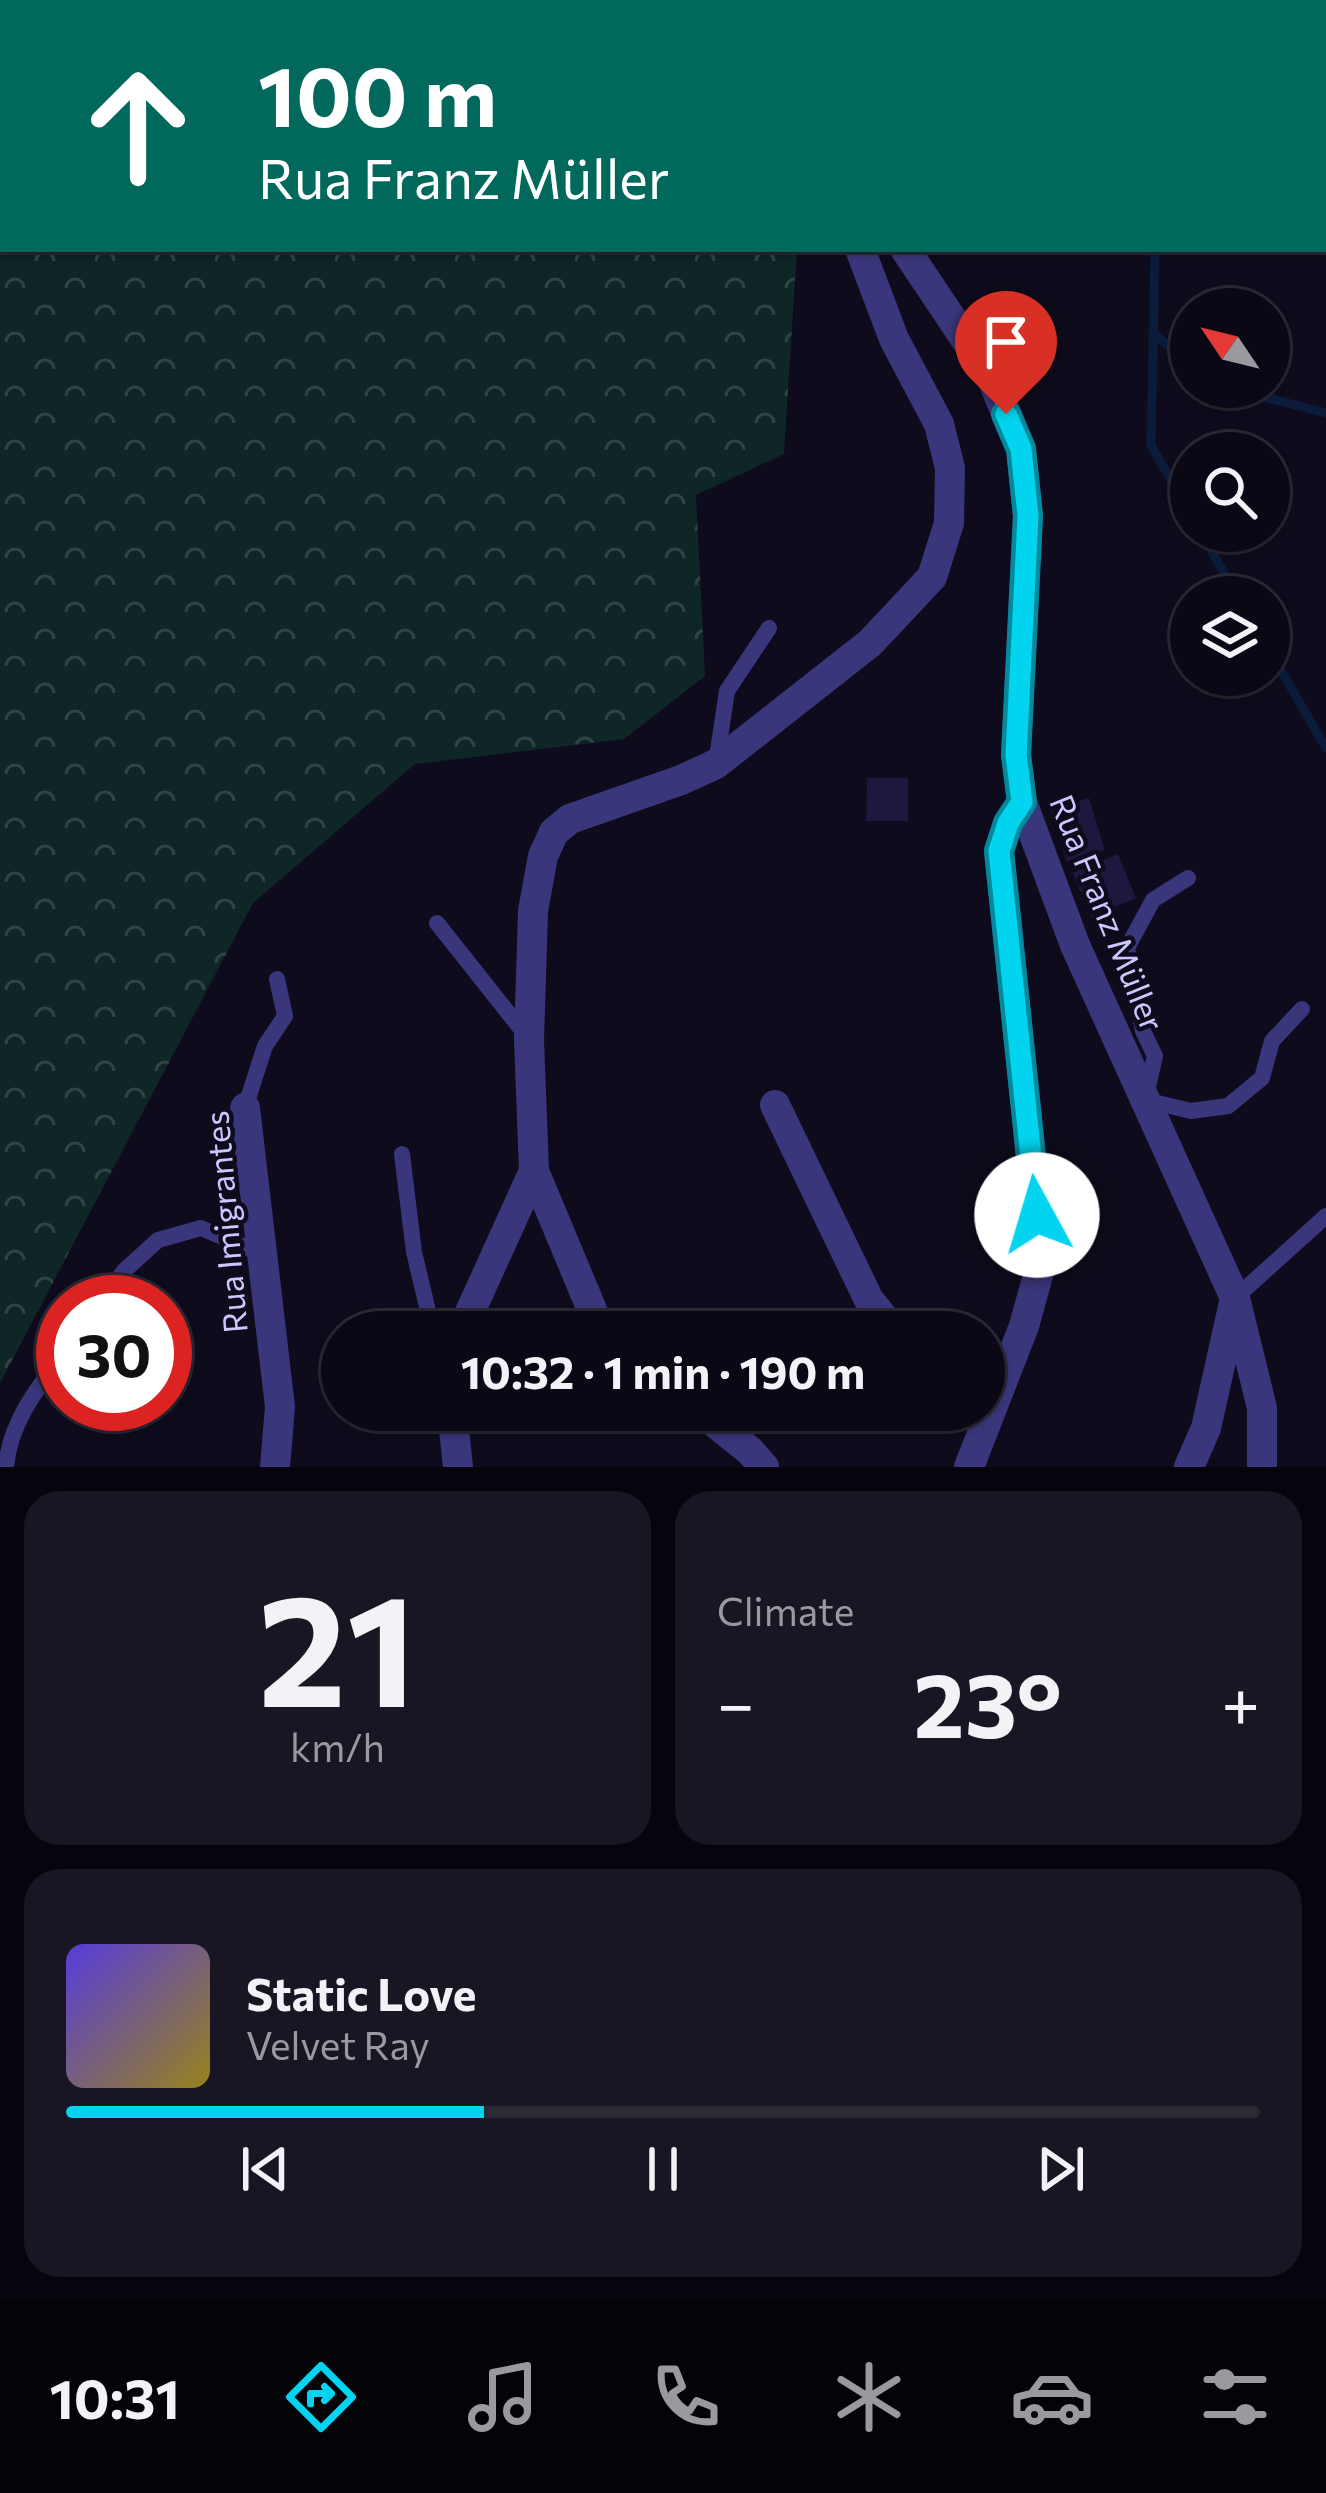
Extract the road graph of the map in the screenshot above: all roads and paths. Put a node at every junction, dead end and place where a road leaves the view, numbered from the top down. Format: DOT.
graph roads {
  1 [pos="861,252"];
  2 [pos="907,252"];
  3 [pos="769,628"];
  4 [pos="716,764"];
  5 [pos="1022,802"];
  6 [pos="1188,878"];
  7 [pos="437,923"];
  8 [pos="277,979"];
  9 [pos="1302,1009"];
  10 [pos="529,1040"];
  11 [pos="1145,1100"];
  12 [pos="775,1105"];
  13 [pos="245,1108"];
  14 [pos="402,1154"];
  15 [pos="534,1171"];
  16 [pos="1326,1216"];
  17 [pos="262,1254"];
  18 [pos="121,1275"];
  19 [pos="1235,1298"];
  20 [pos="428,1311"];
  21 [pos="470,1311"];
  22 [pos="592,1311"];
  23 [pos="878,1311"];
  24 [pos="1005,1367"];
  25 [pos="36,1390"];
  26 [pos="454,1431"];
  27 [pos="725,1431"];
  28 [pos="980,1431"];
  29 [pos="6,1467"];
  30 [pos="275,1467"];
  31 [pos="458,1467"];
  32 [pos="764,1467"];
  33 [pos="969,1467"];
  34 [pos="1189,1467"];
  35 [pos="1262,1467"];
  1 -- 4 [label="street"];
  2 -- 5 [label="street, Rua Franz Müller"];
  3 -- 4 [label="lane"];
  4 -- 10 [label="street"];
  5 -- 11 [label="street, Rua Franz Müller"];
  5 -- 24 [label="street"];
  6 -- 11 [label="lane"];
  7 -- 10 [label="lane"];
  8 -- 13 [label="lane, Rua Imigrantes"];
  9 -- 11 [label="lane"];
  10 -- 15 [label="street"];
  11 -- 19 [label="street, Rua Franz Müller"];
  12 -- 23 [label="street"];
  13 -- 17 [label="street, Rua Imigrantes"];
  14 -- 20 [label="lane"];
  15 -- 21 [label="street"];
  15 -- 22 [label="street"];
  16 -- 19 [label="lane"];
  17 -- 18 [label="lane"];
  17 -- 30 [label="street, Rua Imigrantes"];
  19 -- 34 [label="street"];
  19 -- 35 [label="street, Rua Franz Müller"];
  25 -- 29 [label="lane"];
  26 -- 31 [label="street"];
  27 -- 32 [label="street"];
  28 -- 33 [label="street"];
}
